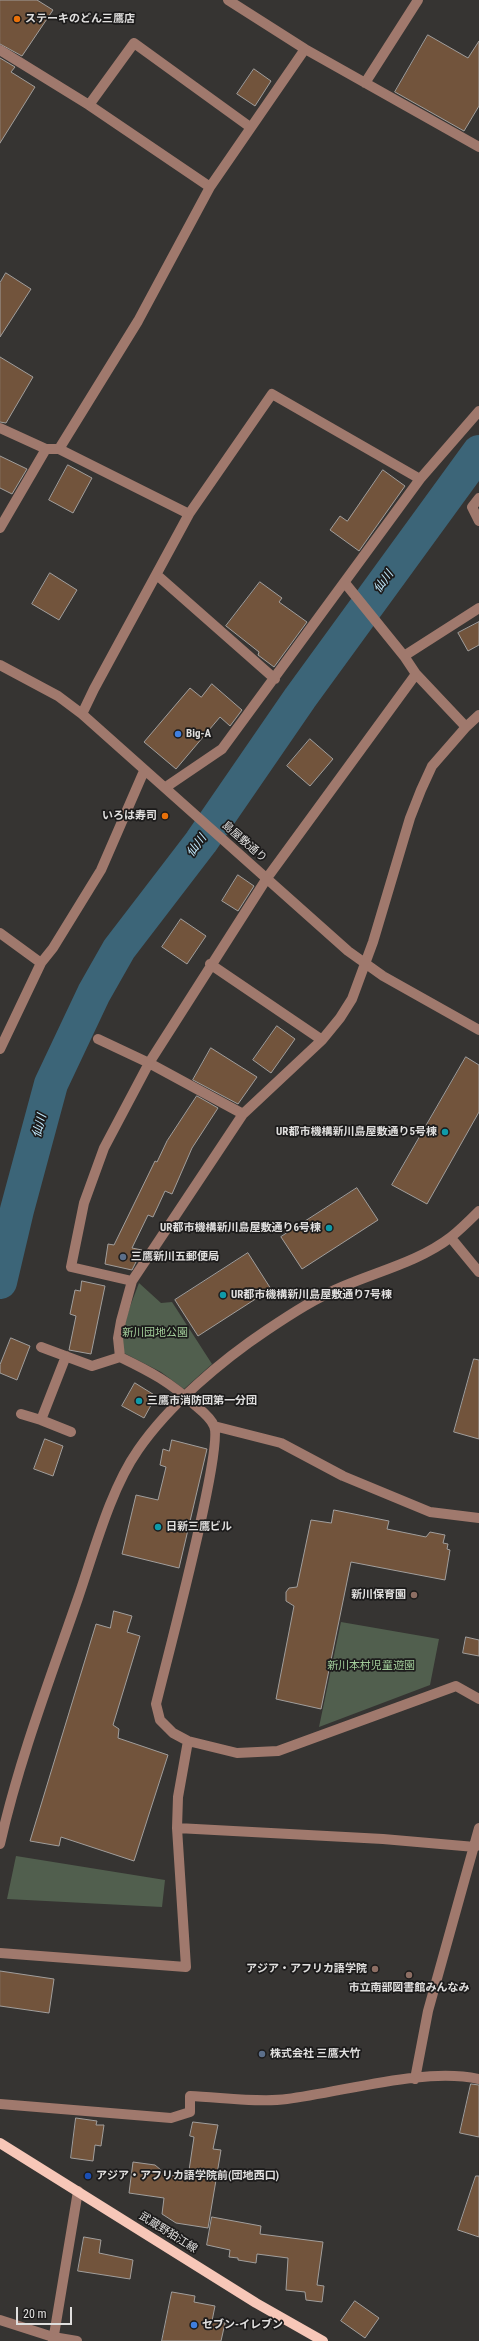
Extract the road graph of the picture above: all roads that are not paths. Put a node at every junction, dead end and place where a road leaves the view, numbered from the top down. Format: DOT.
graph roads {
  1 [pos="228,0"];
  2 [pos="418,0"];
  3 [pos="305,49"];
  4 [pos="0,50"];
  5 [pos="365,83"];
  6 [pos="89,105"];
  7 [pos="250,127"];
  8 [pos="479,147"];
  9 [pos="210,187"];
  10 [pos="479,411"];
  11 [pos="0,428"];
  12 [pos="46,449"];
  13 [pos="59,449"];
  14 [pos="420,479"];
  15 [pos="479,498"];
  16 [pos="188,514"];
  17 [pos="479,521"];
  18 [pos="0,528"];
  19 [pos="157,575"];
  20 [pos="345,583"];
  21 [pos="479,608"];
  22 [pos="404,656"];
  23 [pos="0,665"];
  24 [pos="416,674"];
  25 [pos="275,679"];
  26 [pos="82,714"];
  27 [pos="479,715"];
  28 [pos="466,726"];
  29 [pos="144,771"];
  30 [pos="166,787"];
  31 [pos="266,878"];
  32 [pos="0,933"];
  33 [pos="41,963"];
  34 [pos="210,964"];
  35 [pos="365,964"];
  36 [pos="479,1030"];
  37 [pos="98,1039"];
  38 [pos="322,1040"];
  39 [pos="0,1049"];
  40 [pos="149,1063"];
  41 [pos="243,1114"];
  42 [pos="479,1211"];
  43 [pos="450,1238"];
  44 [pos="479,1272"];
  45 [pos="132,1282"];
  46 [pos="41,1347"];
  47 [pos="66,1356"];
  48 [pos="120,1357"];
  49 [pos="185,1396"];
  50 [pos="21,1414"];
  51 [pos="41,1420"];
  52 [pos="214,1426"];
  53 [pos="71,1432"];
  54 [pos="479,1518"];
  55 [pos="479,1699"];
  56 [pos="188,1741"];
  57 [pos="177,1828"];
  58 [pos="479,1828"];
  59 [pos="0,1844"];
  60 [pos="475,1847"];
  61 [pos="0,1953"];
  62 [pos="414,2079"];
  63 [pos="479,2079"];
  64 [pos="0,2104"];
  65 [pos="0,2143"];
  66 [pos="78,2190"];
  67 [pos="0,2320"];
  68 [pos="53,2339"];
  69 [pos="77,2341"];
  70 [pos="323,2341"];
  1 -- 3 [label="street"];
  2 -- 5 [label="street"];
  3 -- 5 [label="street"];
  3 -- 7 [label="street"];
  4 -- 6 [label="street"];
  5 -- 8 [label="street"];
  6 -- 7 [label="street"];
  6 -- 9 [label="street"];
  7 -- 9 [label="street"];
  9 -- 13 [label="street"];
  10 -- 14 [label="street"];
  11 -- 12 [label="street"];
  12 -- 13 [label="street"];
  12 -- 18 [label="street"];
  13 -- 16 [label="street"];
  14 -- 16 [label="street"];
  14 -- 20 [label="street"];
  15 -- 17 [label="street"];
  16 -- 19 [label="street"];
  19 -- 25 [label="street"];
  19 -- 26 [label="street"];
  20 -- 22 [label="street"];
  20 -- 25 [label="street"];
  21 -- 22 [label="street"];
  22 -- 24 [label="street"];
  23 -- 26 [label="street, 島屋敷通り"];
  24 -- 28 [label="street"];
  24 -- 31 [label="street"];
  25 -- 30 [label="street"];
  26 -- 29 [label="street, 島屋敷通り"];
  27 -- 28 [label="street"];
  28 -- 35 [label="street"];
  29 -- 30 [label="street, 島屋敷通り"];
  29 -- 33 [label="street"];
  30 -- 31 [label="street, 島屋敷通り"];
  31 -- 34 [label="street"];
  31 -- 35 [label="street, 島屋敷通り"];
  32 -- 33 [label="street"];
  33 -- 39 [label="street"];
  34 -- 38 [label="street"];
  34 -- 40 [label="street"];
  35 -- 36 [label="street, 島屋敷通り"];
  35 -- 38 [label="street"];
  37 -- 40 [label="street"];
  38 -- 41 [label="street"];
  40 -- 41 [label="street"];
  40 -- 45 [label="street"];
  41 -- 45 [label="street"];
  42 -- 43 [label="street"];
  43 -- 44 [label="street"];
  43 -- 49 [label="street"];
  45 -- 48 [label="street"];
  46 -- 47 [label="street"];
  47 -- 48 [label="street"];
  47 -- 51 [label="street"];
  48 -- 49 [label="street"];
  49 -- 52 [label="street"];
  49 -- 59 [label="street"];
  50 -- 51 [label="street"];
  51 -- 53 [label="street"];
  52 -- 54 [label="street"];
  52 -- 56 [label="street"];
  55 -- 56 [label="street"];
  56 -- 57 [label="street"];
  57 -- 60 [label="street"];
  57 -- 61 [label="street"];
  58 -- 60 [label="street"];
  60 -- 62 [label="street"];
  62 -- 63 [label="street"];
  62 -- 64 [label="street"];
  65 -- 66 [label="main road, 武蔵野狛江線"];
  66 -- 68 [label="street"];
  66 -- 70 [label="main road, 武蔵野狛江線"];
  67 -- 68 [label="street"];
  68 -- 69 [label="street"];
}
